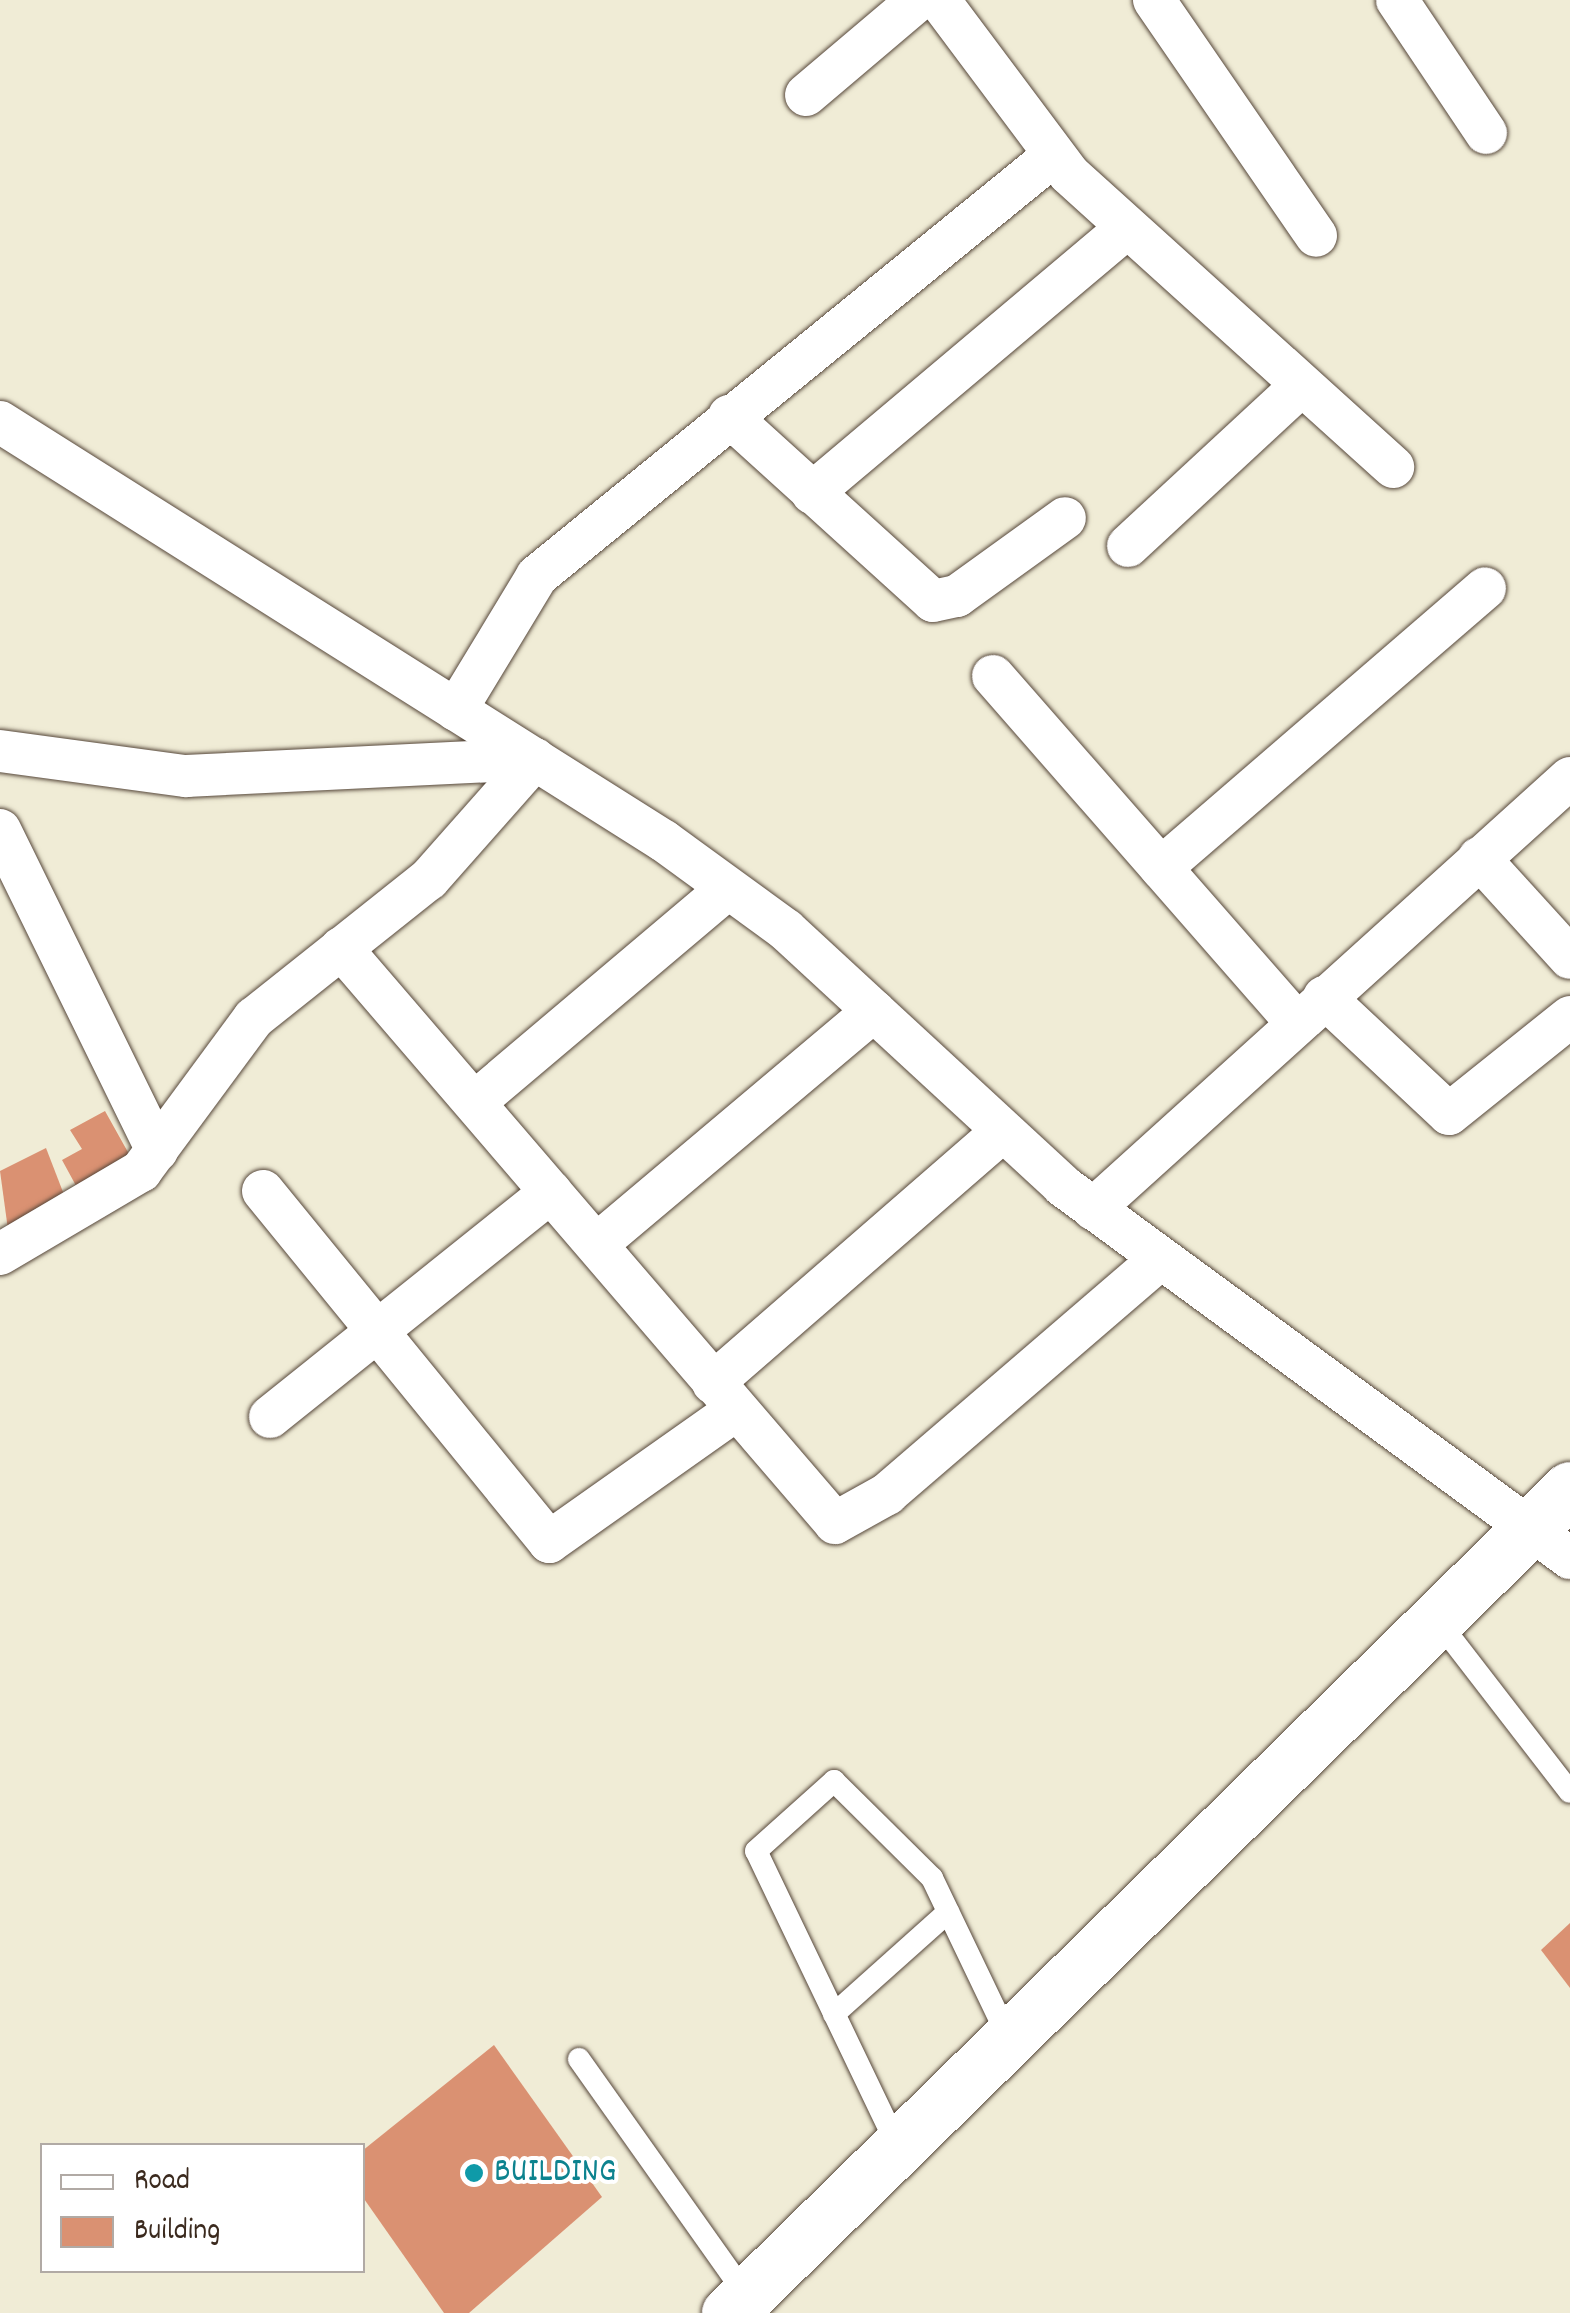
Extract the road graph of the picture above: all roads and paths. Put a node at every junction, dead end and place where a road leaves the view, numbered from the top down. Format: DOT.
graph roads {
  1 [pos="918,0"];
  2 [pos="939,0"];
  3 [pos="1154,0"];
  4 [pos="1397,0"];
  5 [pos="806,95"];
  6 [pos="1486,132"];
  7 [pos="1053,156"];
  8 [pos="1126,229"];
  9 [pos="1316,236"];
  10 [pos="1301,386"];
  11 [pos="729,416"];
  12 [pos="0,422"];
  13 [pos="1394,468"];
  14 [pos="812,493"];
  15 [pos="1065,518"];
  16 [pos="1128,546"];
  17 [pos="1486,588"];
  18 [pos="993,676"];
  19 [pos="456,710"];
  20 [pos="0,751"];
  21 [pos="535,759"];
  22 [pos="1570,778"];
  23 [pos="0,830"];
  24 [pos="1479,858"];
  25 [pos="1161,868"];
  26 [pos="728,888"];
  27 [pos="342,948"];
  28 [pos="1570,958"];
  29 [pos="874,1010"];
  30 [pos="1310,1010"];
  31 [pos="1570,1016"];
  32 [pos="474,1102"];
  33 [pos="1004,1131"];
  34 [pos="157,1152"];
  35 [pos="263,1191"];
  36 [pos="551,1192"];
  37 [pos="1093,1209"];
  38 [pos="597,1244"];
  39 [pos="2,1247"];
  40 [pos="1160,1260"];
  41 [pos="377,1333"];
  42 [pos="725,1397"];
  43 [pos="270,1417"];
  44 [pos="1570,1488"];
  45 [pos="1550,1543"];
  46 [pos="1436,1620"];
  47 [pos="1570,1792"];
  48 [pos="948,1912"];
  49 [pos="834,2014"];
  50 [pos="1009,2039"];
  51 [pos="579,2059"];
  52 [pos="898,2148"];
  53 [pos="741,2306"];
  1 -- 5 [label="street"];
  2 -- 7 [label="street"];
  3 -- 9 [label="street"];
  4 -- 6 [label="street"];
  7 -- 8 [label="street"];
  7 -- 11 [label="street"];
  8 -- 10 [label="street"];
  8 -- 14 [label="street"];
  10 -- 13 [label="street"];
  10 -- 16 [label="street"];
  11 -- 14 [label="street"];
  11 -- 19 [label="street"];
  12 -- 19 [label="street"];
  14 -- 15 [label="street"];
  17 -- 25 [label="street"];
  18 -- 25 [label="street"];
  19 -- 21 [label="street"];
  20 -- 21 [label="street"];
  21 -- 26 [label="street"];
  21 -- 27 [label="street"];
  22 -- 24 [label="street"];
  23 -- 34 [label="street"];
  24 -- 28 [label="street"];
  24 -- 30 [label="street"];
  25 -- 30 [label="street"];
  26 -- 29 [label="street"];
  26 -- 32 [label="street"];
  27 -- 32 [label="street"];
  27 -- 34 [label="street"];
  29 -- 33 [label="street"];
  29 -- 38 [label="street"];
  30 -- 31 [label="street"];
  30 -- 37 [label="street"];
  32 -- 36 [label="street"];
  33 -- 37 [label="street"];
  33 -- 42 [label="street"];
  34 -- 39 [label="street"];
  35 -- 41 [label="street"];
  36 -- 38 [label="street"];
  36 -- 41 [label="street"];
  37 -- 40 [label="street"];
  38 -- 42 [label="street"];
  40 -- 42 [label="street"];
  40 -- 45 [label="street"];
  41 -- 42 [label="street"];
  41 -- 43 [label="street"];
  44 -- 45 [label="main road"];
  45 -- 46 [label="main road"];
  46 -- 47 [label="lane"];
  46 -- 50 [label="main road"];
  48 -- 49 [label="lane"];
  48 -- 49 [label="lane"];
  48 -- 50 [label="lane"];
  49 -- 52 [label="lane"];
  50 -- 52 [label="main road"];
  51 -- 53 [label="lane"];
  52 -- 53 [label="main road"];
}
